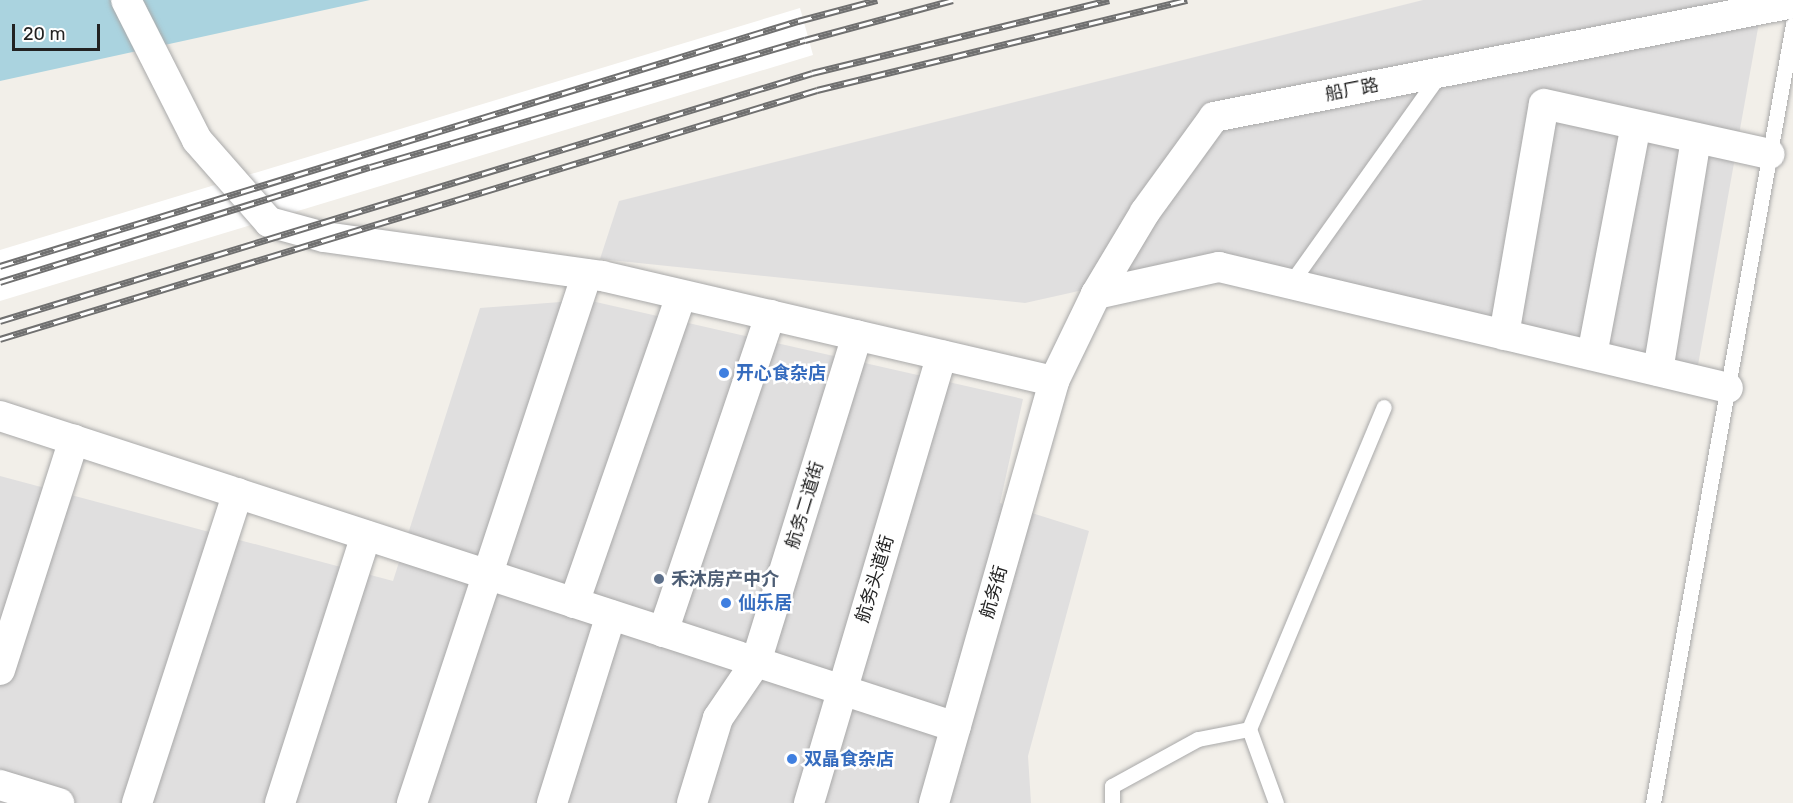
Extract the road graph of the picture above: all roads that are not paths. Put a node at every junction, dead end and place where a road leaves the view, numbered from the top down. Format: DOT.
graph roads {
  1 [pos="126,0"];
  2 [pos="1793,3"];
  3 [pos="1793,24"];
  4 [pos="1441,73"];
  5 [pos="1636,125"];
  6 [pos="1696,138"];
  7 [pos="1770,154"];
  8 [pos="586,274"];
  9 [pos="1290,284"];
  10 [pos="1096,294"];
  11 [pos="681,295"];
  12 [pos="770,315"];
  13 [pos="857,335"];
  14 [pos="1504,335"];
  15 [pos="942,355"];
  16 [pos="1592,355"];
  17 [pos="1658,371"];
  18 [pos="1054,381"];
  19 [pos="1728,388"];
  20 [pos="1384,407"];
  21 [pos="0,416"];
  22 [pos="74,440"];
  23 [pos="238,493"];
  24 [pos="366,535"];
  25 [pos="488,575"];
  26 [pos="574,603"];
  27 [pos="611,615"];
  28 [pos="663,632"];
  29 [pos="756,662"];
  30 [pos="0,670"];
  31 [pos="842,690"];
  32 [pos="956,727"];
  33 [pos="1249,729"];
  34 [pos="0,784"];
  35 [pos="59,803"];
  36 [pos="137,803"];
  37 [pos="280,803"];
  38 [pos="412,803"];
  39 [pos="552,803"];
  40 [pos="692,803"];
  41 [pos="809,803"];
  42 [pos="934,803"];
  43 [pos="1112,803"];
  44 [pos="1276,803"];
  45 [pos="1653,803"];
  1 -- 8 [label="street"];
  2 -- 4 [label="street, 船厂路"];
  3 -- 7 [label="lane"];
  4 -- 9 [label="lane"];
  4 -- 10 [label="street, 船厂路"];
  5 -- 6 [label="street"];
  5 -- 14 [label="street"];
  5 -- 16 [label="street"];
  6 -- 7 [label="street"];
  6 -- 17 [label="street"];
  7 -- 19 [label="lane"];
  8 -- 11 [label="street"];
  8 -- 25 [label="street"];
  9 -- 10 [label="street"];
  9 -- 14 [label="street"];
  10 -- 18 [label="street, 船厂路"];
  11 -- 12 [label="street"];
  11 -- 26 [label="street"];
  12 -- 13 [label="street"];
  12 -- 28 [label="street"];
  13 -- 15 [label="street"];
  13 -- 29 [label="street, 航务二道街"];
  14 -- 16 [label="street"];
  15 -- 18 [label="street"];
  15 -- 31 [label="street, 航务头道街"];
  16 -- 17 [label="street"];
  17 -- 19 [label="street"];
  18 -- 32 [label="street, 航务街"];
  19 -- 45 [label="lane"];
  20 -- 33 [label="lane"];
  21 -- 22 [label="street"];
  22 -- 23 [label="street"];
  22 -- 30 [label="street"];
  23 -- 24 [label="street"];
  23 -- 36 [label="street"];
  24 -- 25 [label="street"];
  24 -- 37 [label="street"];
  25 -- 26 [label="street"];
  25 -- 38 [label="street"];
  26 -- 27 [label="street"];
  27 -- 28 [label="street"];
  27 -- 39 [label="street"];
  28 -- 29 [label="street"];
  29 -- 31 [label="street"];
  29 -- 40 [label="street, 航务二道街"];
  31 -- 32 [label="street"];
  31 -- 41 [label="street, 航务头道街"];
  32 -- 42 [label="street, 航务街"];
  33 -- 43 [label="lane"];
  33 -- 44 [label="lane"];
  34 -- 35 [label="street"];
}
